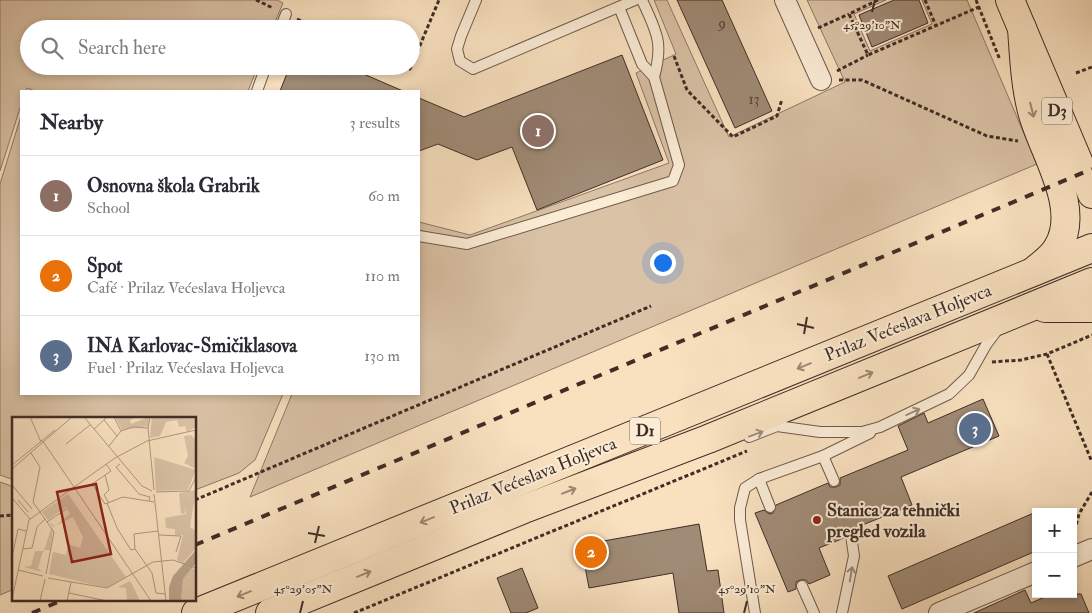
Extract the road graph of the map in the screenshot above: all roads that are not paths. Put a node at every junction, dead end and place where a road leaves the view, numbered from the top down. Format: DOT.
graph roads {
  1 [pos="476,0"];
  2 [pos="635,0"];
  3 [pos="642,0"];
  4 [pos="785,0"];
  5 [pos="1010,0"];
  6 [pos="619,7"];
  7 [pos="286,14"];
  8 [pos="284,20"];
  9 [pos="1022,28"];
  10 [pos="263,75"];
  11 [pos="654,76"];
  12 [pos="821,80"];
  13 [pos="257,90"];
  14 [pos="1090,186"];
  15 [pos="420,236"];
  16 [pos="1092,248"];
  17 [pos="1034,271"];
  18 [pos="1092,282"];
  19 [pos="1092,308"];
  20 [pos="1021,311"];
  21 [pos="880,427"];
  22 [pos="708,439"];
  23 [pos="823,456"];
  24 [pos="759,479"];
  25 [pos="834,481"];
  26 [pos="770,507"];
  27 [pos="851,535"];
  28 [pos="1092,549"];
  29 [pos="1077,555"];
  30 [pos="1032,574"];
  31 [pos="802,586"];
  32 [pos="196,613"];
  33 [pos="270,613"];
  34 [pos="755,613"];
  35 [pos="814,613"];
  36 [pos="842,613"];
  37 [pos="939,613"];
  1 -- 6 [label="lane"];
  2 -- 6 [label="lane"];
  3 -- 11 [label="lane"];
  4 -- 12 [label="street"];
  5 -- 9 [label="main road, D3"];
  6 -- 11 [label="lane"];
  7 -- 8 [label="lane"];
  9 -- 14 [label="main road, D3"];
  9 -- 17 [label="main road, one-way"];
  10 -- 13 [label="lane"];
  11 -- 15 [label="lane"];
  16 -- 17 [label="main road, Prilaz Većeslava Holjevca / D1"];
  17 -- 32 [label="main road, Prilaz Većeslava Holjevca / D1, one-way"];
  18 -- 20 [label="main road, Prilaz Većeslava Holjevca / D1"];
  19 -- 20 [label="main road"];
  21 -- 20 [label="lane, one-way"];
  22 -- 20 [label="main road, Prilaz Većeslava Holjevca / D1, one-way"];
  22 -- 21 [label="lane, one-way"];
  21 -- 23 [label="lane"];
  33 -- 22 [label="main road, Prilaz Većeslava Holjevca / D1, one-way"];
  23 -- 24 [label="lane"];
  23 -- 25 [label="lane"];
  24 -- 26 [label="lane"];
  24 -- 34 [label="lane"];
  36 -- 27 [label="lane, one-way"];
  28 -- 29 [label="street"];
  30 -- 37 [label="street"];
  31 -- 35 [label="lane"];
}
